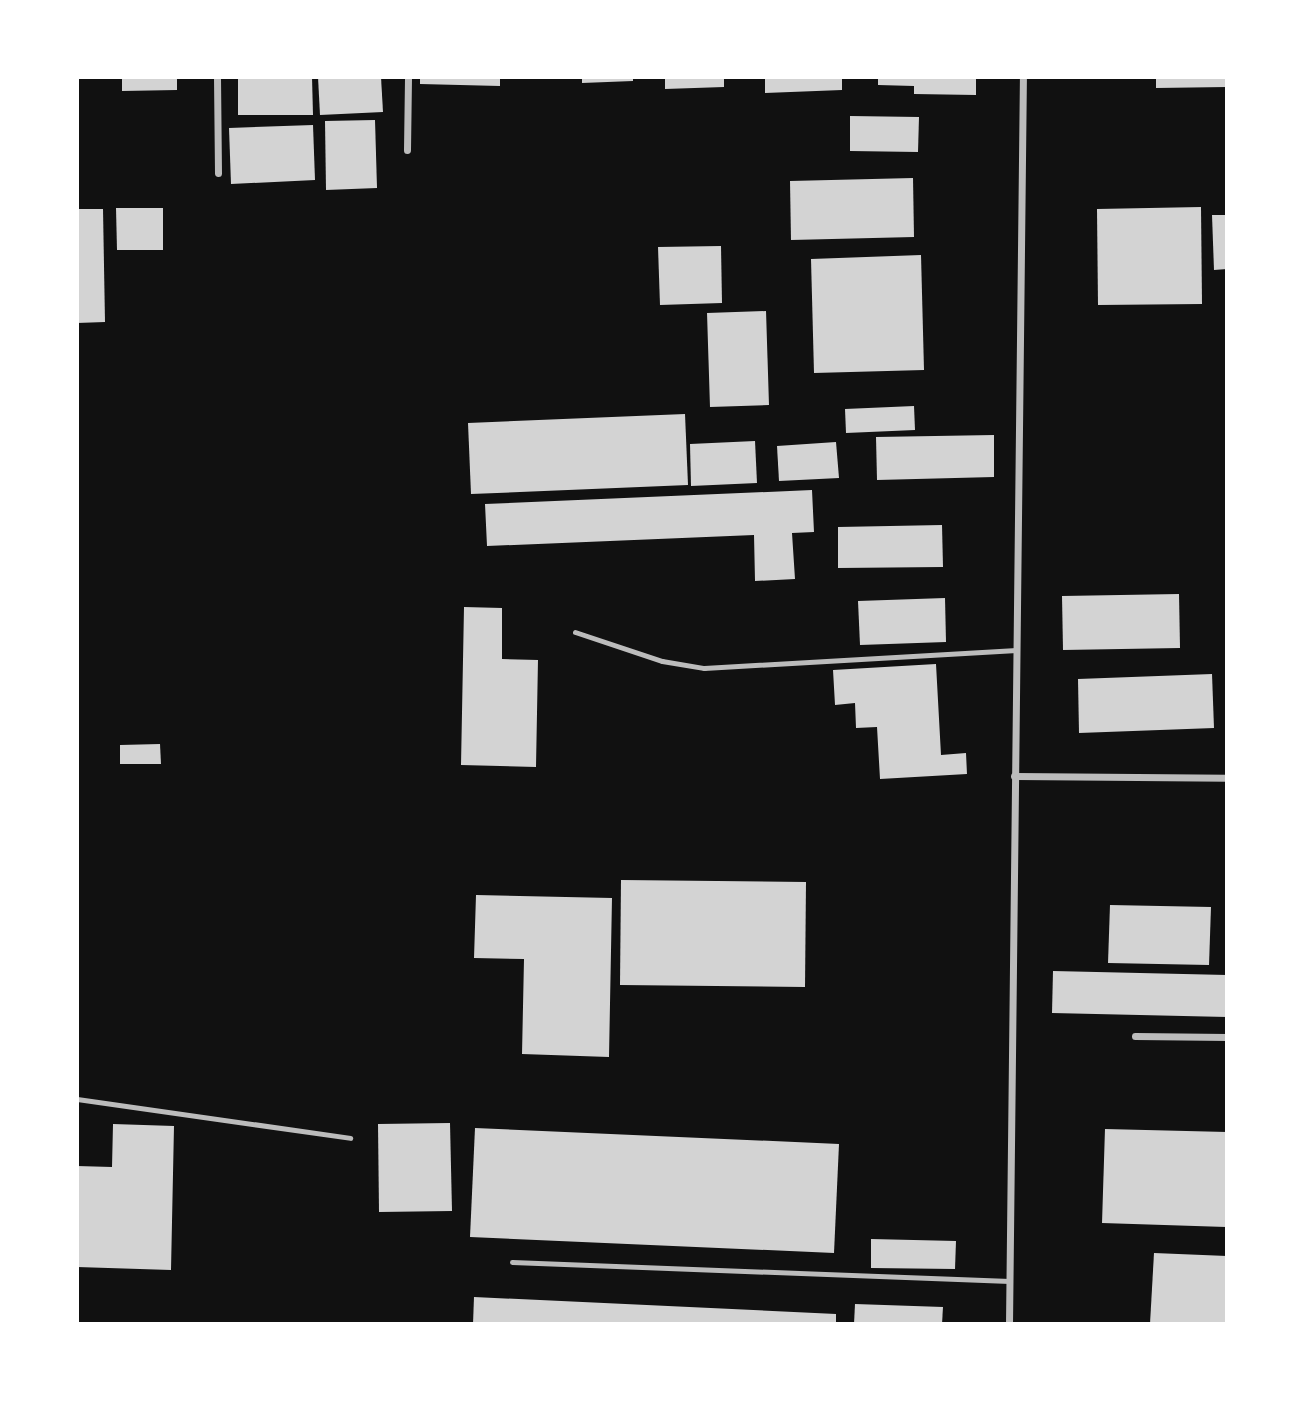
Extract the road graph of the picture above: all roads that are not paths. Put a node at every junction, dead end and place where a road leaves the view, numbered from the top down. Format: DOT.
graph roads {
  1 [pos="217,77"];
  2 [pos="408,77"];
  3 [pos="1023,77"];
  4 [pos="407,150"];
  5 [pos="218,173"];
  6 [pos="575,632"];
  7 [pos="1016,650"];
  8 [pos="1014,776"];
  9 [pos="1227,778"];
  10 [pos="1135,1036"];
  11 [pos="1227,1037"];
  12 [pos="77,1099"];
  13 [pos="350,1138"];
  14 [pos="512,1262"];
  15 [pos="1010,1281"];
  16 [pos="1009,1324"];
  1 -- 5 [label="street"];
  2 -- 4 [label="street"];
  3 -- 7 [label="street"];
  6 -- 7 [label="lane"];
  7 -- 8 [label="street"];
  8 -- 9 [label="street"];
  8 -- 15 [label="street"];
  10 -- 11 [label="street"];
  12 -- 13 [label="lane"];
  14 -- 15 [label="lane"];
  15 -- 16 [label="street"];
}
